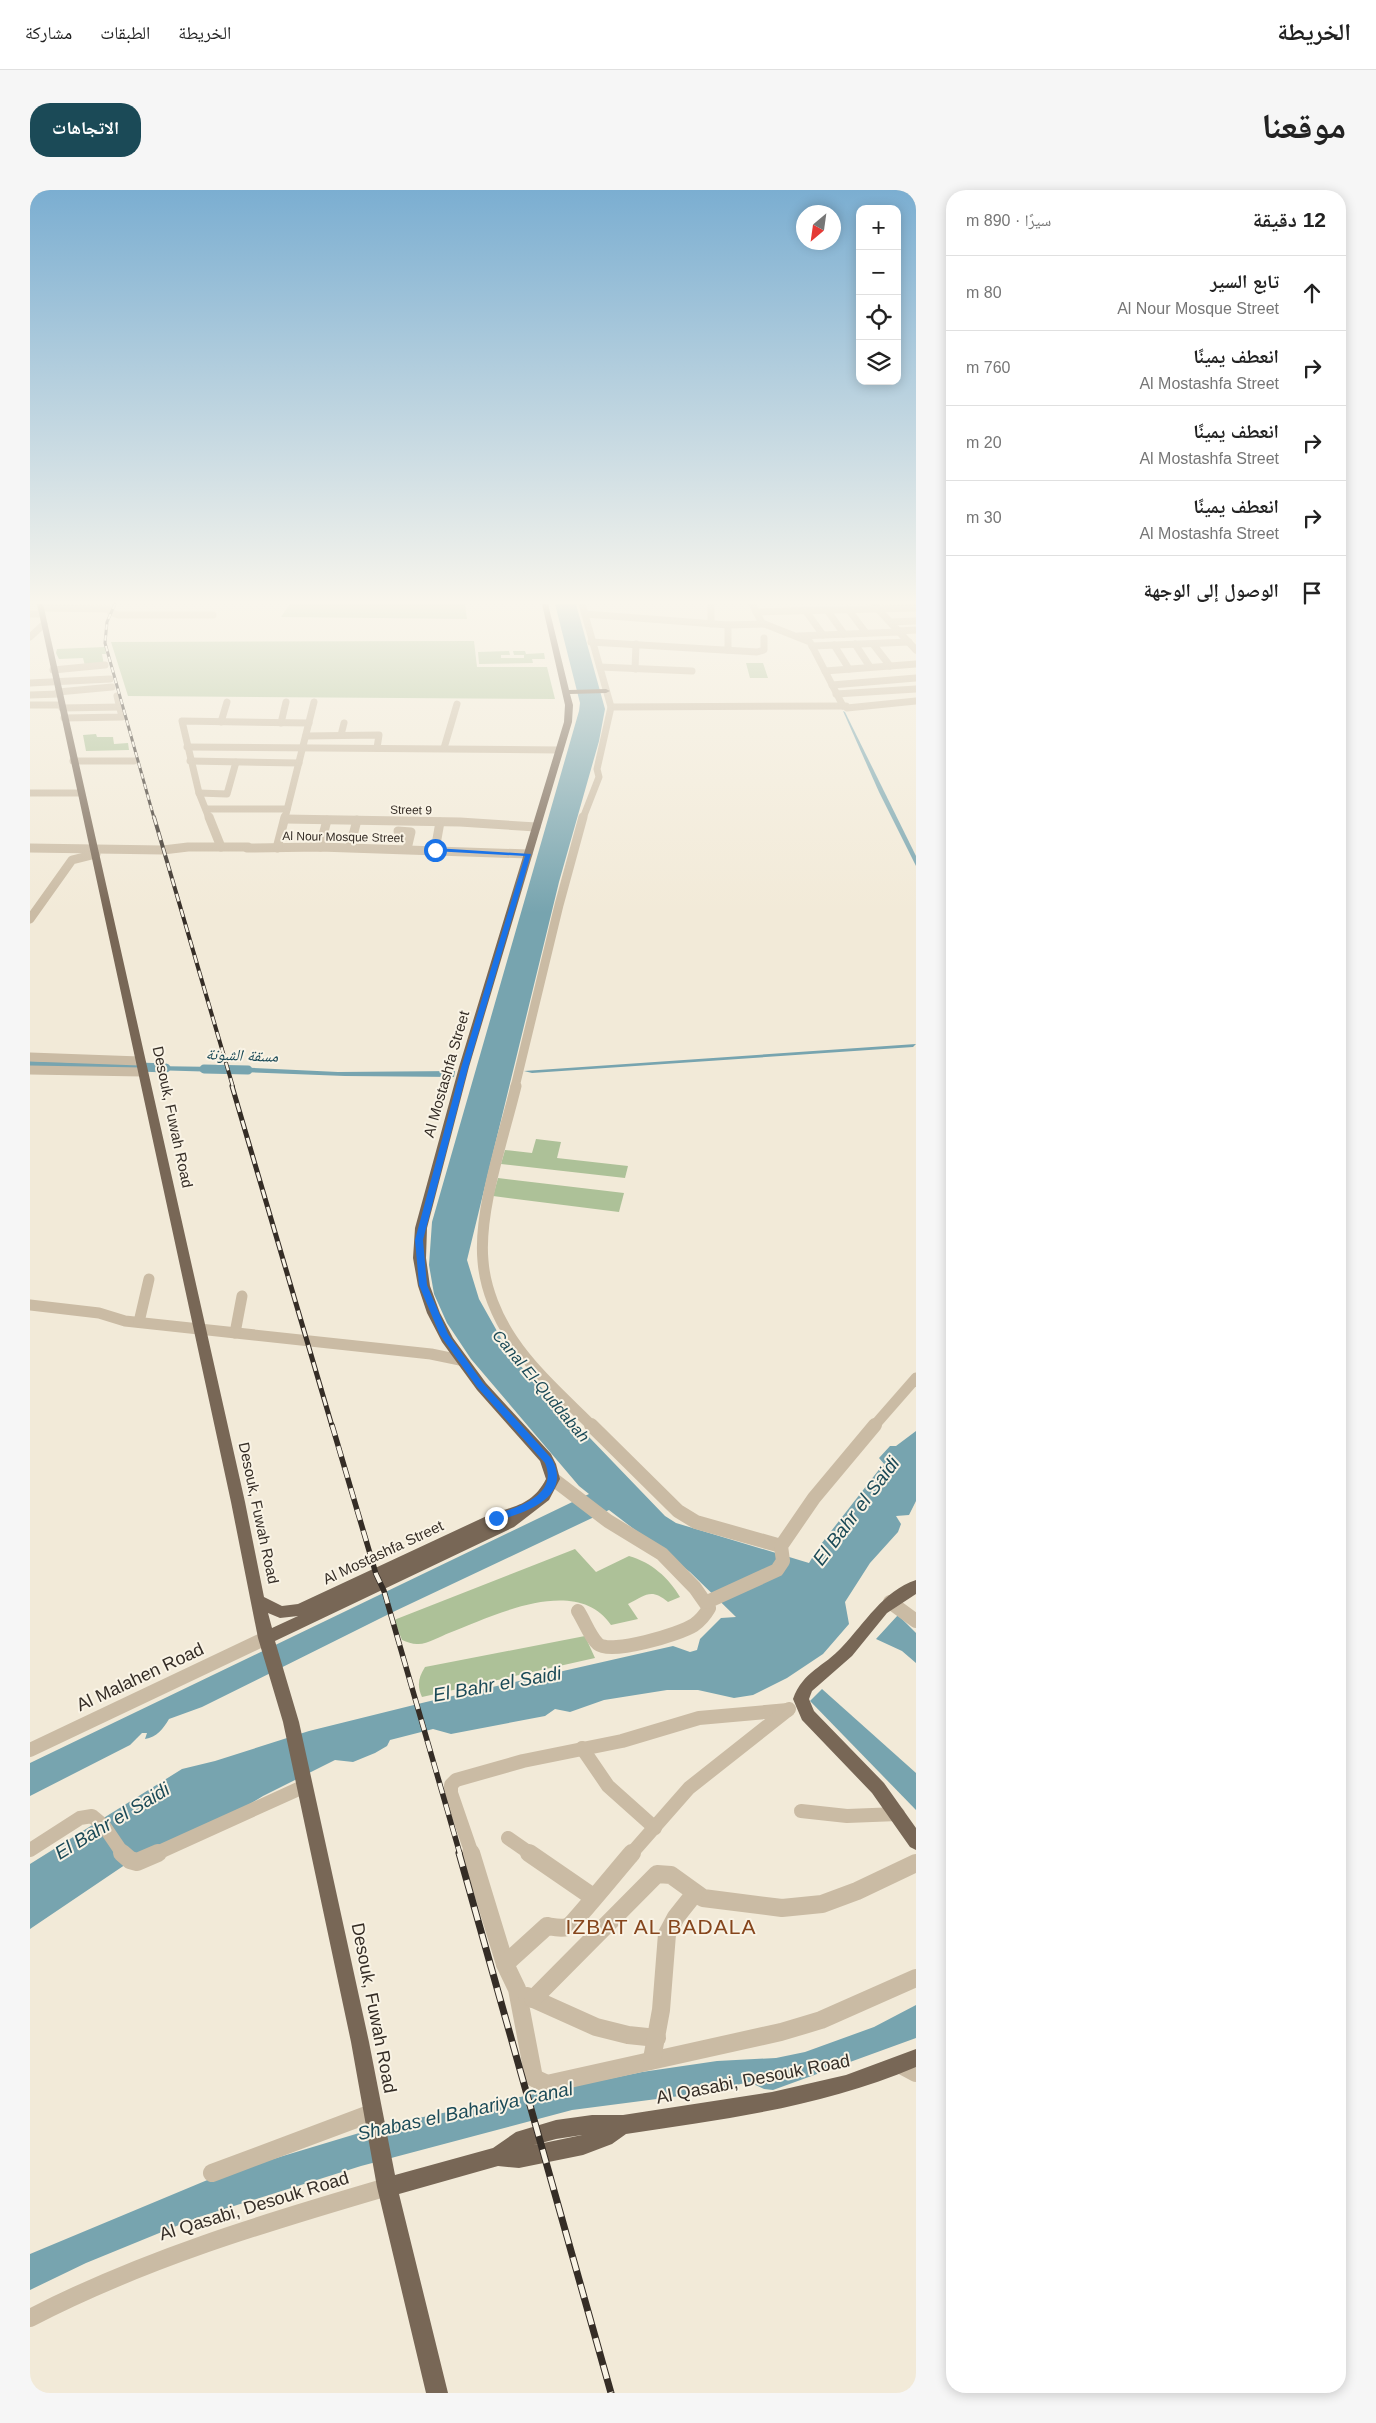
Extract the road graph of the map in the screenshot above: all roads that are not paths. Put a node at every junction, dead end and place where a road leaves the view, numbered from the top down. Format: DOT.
graph roads {
  1 [pos="61,706"];
  2 [pos="109,707"];
  3 [pos="120,707"];
  4 [pos="226,707"];
  5 [pos="285,707"];
  6 [pos="313,707"];
  7 [pos="455,707"];
  8 [pos="569,707"];
  9 [pos="611,707"];
  10 [pos="845,707"];
  11 [pos="64,718"];
  12 [pos="221,722"];
  13 [pos="281,723"];
  14 [pos="309,723"];
  15 [pos="344,723"];
  16 [pos="341,735"];
  17 [pos="306,736"];
  18 [pos="186,747"];
  19 [pos="303,748"];
  20 [pos="377,748"];
  21 [pos="444,748"];
  22 [pos="560,750"];
  23 [pos="73,761"];
  24 [pos="134,761"];
  25 [pos="190,761"];
  26 [pos="236,762"];
  27 [pos="299,763"];
  28 [pos="30,793"];
  29 [pos="199,793"];
  30 [pos="81,794"];
  31 [pos="288,808"];
  32 [pos="206,809"];
  33 [pos="285,819"];
  34 [pos="327,820"];
  35 [pos="357,820"];
  36 [pos="440,822"];
  37 [pos="536,827"];
  38 [pos="398,831"];
  39 [pos="220,847"];
  40 [pos="320,847"];
  41 [pos="30,848"];
  42 [pos="277,848"];
  43 [pos="350,848"];
  44 [pos="408,849"];
  45 [pos="435,850"];
  46 [pos="95,852"];
  47 [pos="528,854"];
  48 [pos="30,919"];
  49 [pos="30,1057"];
  50 [pos="141,1066"];
  51 [pos="30,1070"];
  52 [pos="149,1279"];
  53 [pos="242,1296"];
  54 [pos="30,1305"];
  55 [pos="140,1322"];
  56 [pos="198,1330"];
  57 [pos="235,1333"];
  58 [pos="460,1360"];
  59 [pos="916,1378"];
  60 [pos="553,1479"];
  61 [pos="781,1546"];
  62 [pos="916,1586"];
  63 [pos="257,1600"];
  64 [pos="707,1602"];
  65 [pos="322,1605"];
  66 [pos="886,1606"];
  67 [pos="578,1611"];
  68 [pos="916,1621"];
  69 [pos="266,1638"];
  70 [pos="795,1704"];
  71 [pos="582,1748"];
  72 [pos="30,1750"];
  73 [pos="304,1782"];
  74 [pos="801,1811"];
  75 [pos="898,1814"];
  76 [pos="655,1828"];
  77 [pos="508,1838"];
  78 [pos="916,1842"];
  79 [pos="30,1850"];
  80 [pos="916,1863"];
  81 [pos="695,1893"];
  82 [pos="593,1897"];
  83 [pos="505,1964"];
  84 [pos="916,1978"];
  85 [pos="517,1989"];
  86 [pos="533,1999"];
  87 [pos="657,2038"];
  88 [pos="652,2059"];
  89 [pos="911,2066"];
  90 [pos="372,2112"];
  91 [pos="212,2173"];
  92 [pos="387,2187"];
  93 [pos="30,2318"];
  94 [pos="437,2393"];
  1 -- 11 [label="main road, Desouk, Fuwah Road"];
  2 -- 3 [label="street"];
  3 -- 11 [label="street"];
  4 -- 12 [label="street"];
  5 -- 13 [label="street"];
  6 -- 14 [label="street"];
  7 -- 21 [label="street"];
  8 -- 22 [label="main road, Al Mostashfa Street"];
  9 -- 10 [label="street"];
  9 -- 61 [label="street"];
  11 -- 23 [label="main road, Desouk, Fuwah Road"];
  12 -- 13 [label="street"];
  12 -- 18 [label="street"];
  13 -- 14 [label="street"];
  14 -- 17 [label="street"];
  15 -- 16 [label="street"];
  16 -- 17 [label="street"];
  16 -- 20 [label="street"];
  17 -- 19 [label="street"];
  18 -- 19 [label="street"];
  18 -- 25 [label="street"];
  19 -- 20 [label="street"];
  19 -- 27 [label="street"];
  20 -- 21 [label="street"];
  21 -- 22 [label="street"];
  22 -- 37 [label="main road, Al Mostashfa Street"];
  23 -- 24 [label="street"];
  23 -- 30 [label="main road, Desouk, Fuwah Road"];
  25 -- 26 [label="street"];
  25 -- 29 [label="street"];
  26 -- 27 [label="street"];
  26 -- 29 [label="street"];
  27 -- 31 [label="street"];
  28 -- 30 [label="street"];
  29 -- 32 [label="street"];
  30 -- 46 [label="main road, Desouk, Fuwah Road"];
  31 -- 32 [label="street"];
  31 -- 33 [label="street"];
  32 -- 39 [label="street"];
  33 -- 34 [label="street, Street 9"];
  33 -- 42 [label="street"];
  34 -- 35 [label="street, Street 9"];
  34 -- 40 [label="street"];
  35 -- 36 [label="street, Street 9"];
  35 -- 43 [label="street"];
  36 -- 37 [label="street, Street 9"];
  36 -- 45 [label="street"];
  37 -- 47 [label="main road, Al Mostashfa Street"];
  38 -- 44 [label="street"];
  39 -- 42 [label="street, Al Nour Mosque Street"];
  39 -- 46 [label="street, Al Nour Mosque Street"];
  40 -- 42 [label="street, Al Nour Mosque Street"];
  40 -- 43 [label="street, Al Nour Mosque Street"];
  41 -- 46 [label="street, Al Nour Mosque Street"];
  43 -- 44 [label="street, Al Nour Mosque Street"];
  44 -- 45 [label="street, Al Nour Mosque Street"];
  45 -- 47 [label="street, Al Nour Mosque Street"];
  46 -- 48 [label="street"];
  46 -- 50 [label="main road, Desouk, Fuwah Road"];
  47 -- 58 [label="main road, Al Mostashfa Street"];
  49 -- 50 [label="street"];
  50 -- 51 [label="street"];
  50 -- 56 [label="main road, Desouk, Fuwah Road"];
  52 -- 55 [label="street"];
  53 -- 57 [label="street"];
  54 -- 55 [label="street"];
  55 -- 56 [label="street"];
  56 -- 57 [label="street"];
  56 -- 63 [label="main road, Desouk, Fuwah Road"];
  57 -- 58 [label="street"];
  58 -- 60 [label="main road, Al Mostashfa Street"];
  59 -- 61 [label="street"];
  60 -- 64 [label="street"];
  60 -- 65 [label="main road, Al Mostashfa Street"];
  61 -- 64 [label="street"];
  62 -- 66 [label="main road"];
  63 -- 65 [label="main road, Al Mostashfa Street"];
  63 -- 69 [label="main road, Desouk, Fuwah Road"];
  64 -- 67 [label="street"];
  65 -- 69 [label="main road, Al Mostashfa Street"];
  66 -- 68 [label="street"];
  66 -- 70 [label="main road"];
  69 -- 72 [label="street, Al Malahen Road"];
  69 -- 73 [label="main road, Desouk, Fuwah Road"];
  70 -- 71 [label="street"];
  70 -- 75 [label="main road"];
  70 -- 76 [label="street"];
  71 -- 76 [label="street"];
  71 -- 83 [label="street"];
  73 -- 79 [label="street"];
  73 -- 90 [label="main road, Desouk, Fuwah Road"];
  74 -- 75 [label="street"];
  75 -- 78 [label="main road"];
  76 -- 82 [label="street"];
  77 -- 82 [label="street"];
  80 -- 81 [label="street"];
  81 -- 86 [label="street"];
  81 -- 87 [label="street"];
  82 -- 83 [label="street"];
  83 -- 85 [label="street"];
  84 -- 88 [label="street"];
  85 -- 86 [label="street"];
  85 -- 88 [label="street"];
  86 -- 87 [label="street"];
  87 -- 88 [label="street"];
  89 -- 92 [label="main road, Al Qasabi, Desouk Road"];
  90 -- 91 [label="street"];
  90 -- 92 [label="main road, Desouk, Fuwah Road"];
  92 -- 93 [label="street, Al Qasabi, Desouk Road"];
  92 -- 94 [label="main road, Desouk, Fuwah Road"];
}
